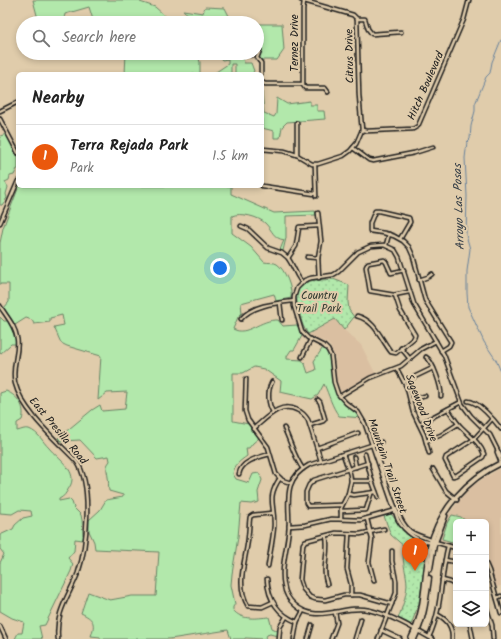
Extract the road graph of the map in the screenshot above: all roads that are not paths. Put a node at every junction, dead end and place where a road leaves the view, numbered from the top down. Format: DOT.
graph roads {
  1 [pos="302,0"];
  2 [pos="469,0"];
  3 [pos="357,20"];
  4 [pos="402,32"];
  5 [pos="259,60"];
  6 [pos="261,72"];
  7 [pos="264,83"];
  8 [pos="303,84"];
  9 [pos="328,92"];
  10 [pos="16,103"];
  11 [pos="0,111"];
  12 [pos="0,118"];
  13 [pos="297,123"];
  14 [pos="362,130"];
  15 [pos="16,147"];
  16 [pos="433,147"];
  17 [pos="353,148"];
  18 [pos="264,149"];
  19 [pos="297,155"];
  20 [pos="315,165"];
  21 [pos="16,186"];
  22 [pos="264,186"];
  23 [pos="318,213"];
  24 [pos="0,223"];
  25 [pos="241,226"];
  26 [pos="319,226"];
  27 [pos="389,234"];
  28 [pos="400,239"];
  29 [pos="386,246"];
  30 [pos="307,257"];
  31 [pos="288,258"];
  32 [pos="318,258"];
  33 [pos="403,270"];
  34 [pos="432,274"];
  35 [pos="319,278"];
  36 [pos="419,280"];
  37 [pos="302,283"];
  38 [pos="409,292"];
  39 [pos="395,295"];
  40 [pos="294,301"];
  41 [pos="280,303"];
  42 [pos="0,306"];
  43 [pos="357,316"];
  44 [pos="241,319"];
  45 [pos="282,320"];
  46 [pos="311,339"];
  47 [pos="435,341"];
  48 [pos="401,348"];
  49 [pos="441,351"];
  50 [pos="426,357"];
  51 [pos="302,358"];
  52 [pos="410,359"];
  53 [pos="433,368"];
  54 [pos="397,369"];
  55 [pos="246,380"];
  56 [pos="272,382"];
  57 [pos="404,382"];
  58 [pos="340,396"];
  59 [pos="425,396"];
  60 [pos="441,396"];
  61 [pos="318,400"];
  62 [pos="410,400"];
  63 [pos="468,401"];
  64 [pos="461,402"];
  65 [pos="448,409"];
  66 [pos="273,412"];
  67 [pos="492,419"];
  68 [pos="419,424"];
  69 [pos="458,424"];
  70 [pos="310,425"];
  71 [pos="284,428"];
  72 [pos="483,428"];
  73 [pos="253,429"];
  74 [pos="501,429"];
  75 [pos="358,434"];
  76 [pos="474,439"];
  77 [pos="426,441"];
  78 [pos="381,442"];
  79 [pos="373,444"];
  80 [pos="317,448"];
  81 [pos="429,453"];
  82 [pos="270,454"];
  83 [pos="343,454"];
  84 [pos="365,454"];
  85 [pos="354,457"];
  86 [pos="501,457"];
  87 [pos="321,461"];
  88 [pos="368,463"];
  89 [pos="501,464"];
  90 [pos="356,467"];
  91 [pos="303,469"];
  92 [pos="348,469"];
  93 [pos="433,469"];
  94 [pos="240,474"];
  95 [pos="280,478"];
  96 [pos="351,481"];
  97 [pos="372,481"];
  98 [pos="291,483"];
  99 [pos="376,492"];
  100 [pos="348,494"];
  101 [pos="371,494"];
  102 [pos="378,497"];
  103 [pos="456,499"];
  104 [pos="342,505"];
  105 [pos="341,511"];
  106 [pos="393,511"];
  107 [pos="272,513"];
  108 [pos="341,519"];
  109 [pos="367,519"];
  110 [pos="289,526"];
  111 [pos="384,529"];
  112 [pos="370,533"];
  113 [pos="349,534"];
  114 [pos="326,536"];
  115 [pos="433,542"];
  116 [pos="448,546"];
  117 [pos="453,547"];
  118 [pos="392,551"];
  119 [pos="444,560"];
  120 [pos="453,562"];
  121 [pos="268,566"];
  122 [pos="489,573"];
  123 [pos="267,579"];
  124 [pos="442,580"];
  125 [pos="374,581"];
  126 [pos="327,584"];
  127 [pos="453,584"];
  128 [pos="351,595"];
  129 [pos="501,596"];
  130 [pos="497,598"];
  131 [pos="273,602"];
  132 [pos="392,604"];
  133 [pos="303,610"];
  134 [pos="335,612"];
  135 [pos="501,613"];
  136 [pos="438,615"];
  137 [pos="387,616"];
  138 [pos="489,616"];
  139 [pos="286,617"];
  140 [pos="361,618"];
  141 [pos="297,622"];
  142 [pos="312,625"];
  143 [pos="0,626"];
  144 [pos="471,627"];
  145 [pos="381,630"];
  146 [pos="416,630"];
  147 [pos="431,638"];
  148 [pos="6,639"];
  149 [pos="58,639"];
  150 [pos="278,639"];
  151 [pos="294,639"];
  152 [pos="308,639"];
  153 [pos="331,639"];
  154 [pos="355,639"];
  155 [pos="378,639"];
  156 [pos="400,639"];
  157 [pos="410,639"];
  158 [pos="414,639"];
  159 [pos="452,639"];
  160 [pos="473,639"];
  161 [pos="493,639"];
  1 -- 3 [label="street, Citrus Drive"];
  1 -- 8 [label="street, Ternez Drive"];
  2 -- 14 [label="street, Hitch Boulevard"];
  3 -- 4 [label="street"];
  3 -- 14 [label="street, Citrus Drive"];
  5 -- 6 [label="street"];
  7 -- 8 [label="street, Ternez Drive"];
  8 -- 9 [label="street, Ternez Drive"];
  10 -- 11 [label="street"];
  12 -- 15 [label="street"];
  13 -- 19 [label="street"];
  14 -- 17 [label="street"];
  16 -- 17 [label="street"];
  17 -- 20 [label="street"];
  18 -- 19 [label="street"];
  19 -- 20 [label="street"];
  20 -- 22 [label="street"];
  21 -- 24 [label="street"];
  23 -- 26 [label="street"];
  25 -- 31 [label="street"];
  26 -- 31 [label="street"];
  26 -- 32 [label="street"];
  27 -- 28 [label="street"];
  27 -- 28 [label="street"];
  27 -- 29 [label="street"];
  28 -- 36 [label="street"];
  29 -- 33 [label="street"];
  29 -- 35 [label="street"];
  30 -- 32 [label="street"];
  31 -- 37 [label="street"];
  32 -- 35 [label="street"];
  33 -- 38 [label="street"];
  33 -- 39 [label="street"];
  34 -- 36 [label="street"];
  35 -- 37 [label="street"];
  36 -- 49 [label="street"];
  37 -- 40 [label="street"];
  38 -- 39 [label="street"];
  38 -- 47 [label="street"];
  39 -- 48 [label="street"];
  40 -- 41 [label="street"];
  40 -- 46 [label="street"];
  41 -- 44 [label="street"];
  41 -- 45 [label="street"];
  42 -- 149 [label="street, East Presilla Road"];
  43 -- 48 [label="street"];
  46 -- 51 [label="street"];
  46 -- 58 [label="street"];
  47 -- 49 [label="street"];
  47 -- 52 [label="street"];
  48 -- 52 [label="street"];
  49 -- 64 [label="street"];
  50 -- 53 [label="street"];
  52 -- 54 [label="street"];
  53 -- 57 [label="street"];
  53 -- 60 [label="street"];
  54 -- 57 [label="street, Sagewood Drive"];
  54 -- 58 [label="street"];
  55 -- 73 [label="street"];
  56 -- 66 [label="street"];
  57 -- 62 [label="street, Sagewood Drive"];
  58 -- 79 [label="street, Mountain Trail Street"];
  59 -- 62 [label="street"];
  61 -- 70 [label="street"];
  62 -- 68 [label="street, Sagewood Drive"];
  63 -- 67 [label="street"];
  64 -- 65 [label="street"];
  64 -- 72 [label="street"];
  65 -- 68 [label="street"];
  65 -- 69 [label="street"];
  66 -- 70 [label="street"];
  66 -- 73 [label="street"];
  67 -- 72 [label="street"];
  67 -- 74 [label="street"];
  68 -- 77 [label="street, Sagewood Drive"];
  69 -- 76 [label="street"];
  69 -- 77 [label="street"];
  70 -- 80 [label="street"];
  71 -- 91 [label="street"];
  72 -- 76 [label="street"];
  72 -- 86 [label="street"];
  72 -- 89 [label="street"];
  73 -- 82 [label="street"];
  75 -- 80 [label="street"];
  76 -- 76 [label="street"];
  77 -- 81 [label="street, Sagewood Drive"];
  78 -- 79 [label="street"];
  79 -- 83 [label="street"];
  79 -- 106 [label="street, Mountain Trail Street"];
  79 -- 115 [label="street, Mountain Trail Street"];
  80 -- 87 [label="street"];
  82 -- 94 [label="street"];
  82 -- 95 [label="street"];
  83 -- 87 [label="street"];
  83 -- 92 [label="street"];
  84 -- 88 [label="street"];
  85 -- 90 [label="street"];
  87 -- 91 [label="street"];
  88 -- 90 [label="street"];
  88 -- 97 [label="street"];
  89 -- 103 [label="main road"];
  90 -- 92 [label="street"];
  91 -- 98 [label="street"];
  92 -- 96 [label="street"];
  92 -- 104 [label="street"];
  93 -- 103 [label="street"];
  95 -- 98 [label="street"];
  95 -- 107 [label="street"];
  96 -- 97 [label="street"];
  96 -- 100 [label="street"];
  97 -- 99 [label="street"];
  98 -- 110 [label="street"];
  99 -- 101 [label="street"];
  99 -- 102 [label="street"];
  100 -- 101 [label="street"];
  100 -- 104 [label="street"];
  101 -- 105 [label="street"];
  103 -- 115 [label="main road"];
  104 -- 105 [label="street"];
  105 -- 108 [label="street"];
  106 -- 109 [label="street"];
  106 -- 115 [label="street, Mountain Trail Street"];
  107 -- 121 [label="street"];
  107 -- 131 [label="street"];
  108 -- 109 [label="street"];
  108 -- 110 [label="street"];
  109 -- 112 [label="street"];
  110 -- 133 [label="street"];
  111 -- 112 [label="street"];
  112 -- 113 [label="street"];
  112 -- 125 [label="street"];
  113 -- 114 [label="street"];
  113 -- 128 [label="street"];
  114 -- 126 [label="street"];
  114 -- 128 [label="street"];
  115 -- 116 [label="street, Mountain Trail Street"];
  115 -- 146 [label="main road"];
  116 -- 117 [label="street, Mountain Trail Street"];
  116 -- 119 [label="street"];
  118 -- 132 [label="street"];
  119 -- 120 [label="street"];
  119 -- 124 [label="street"];
  122 -- 130 [label="street"];
  123 -- 131 [label="street"];
  124 -- 127 [label="street"];
  124 -- 136 [label="street"];
  128 -- 132 [label="street"];
  129 -- 130 [label="street"];
  130 -- 135 [label="street"];
  131 -- 139 [label="street"];
  132 -- 137 [label="street"];
  133 -- 134 [label="street"];
  133 -- 141 [label="street"];
  134 -- 137 [label="street"];
  134 -- 153 [label="street"];
  136 -- 147 [label="street"];
  136 -- 159 [label="street"];
  137 -- 145 [label="street"];
  137 -- 146 [label="street"];
  138 -- 161 [label="street"];
  139 -- 141 [label="street"];
  139 -- 150 [label="street"];
  140 -- 154 [label="street"];
  141 -- 151 [label="street"];
  142 -- 152 [label="street"];
  143 -- 148 [label="street"];
  144 -- 160 [label="street"];
  145 -- 155 [label="street"];
  145 -- 156 [label="street"];
  146 -- 147 [label="street"];
  146 -- 157 [label="main road"];
  146 -- 158 [label="main road"];
}
